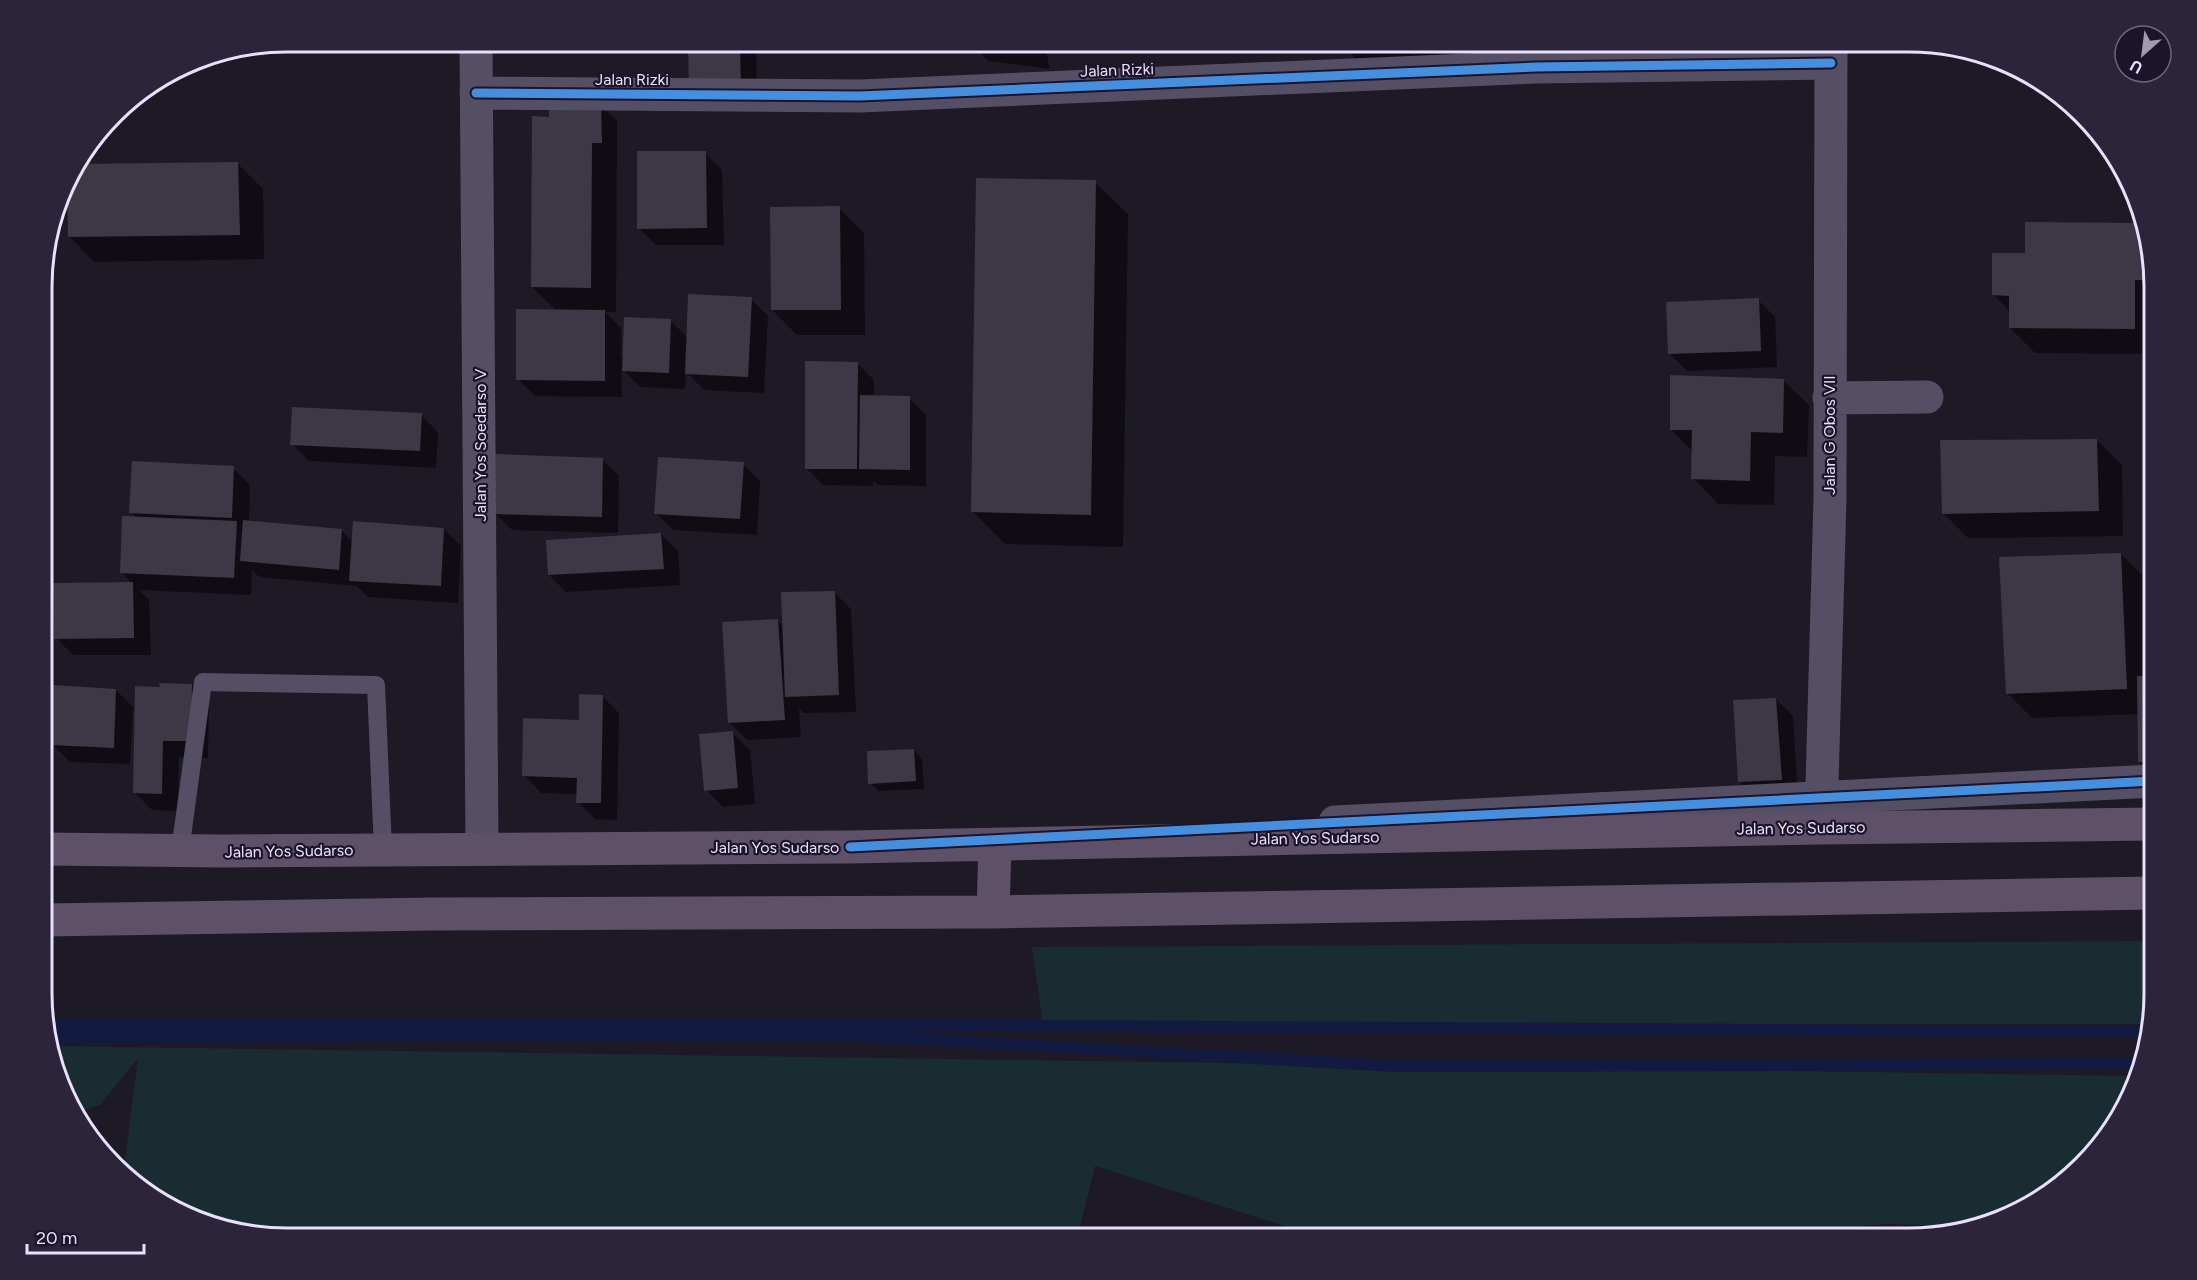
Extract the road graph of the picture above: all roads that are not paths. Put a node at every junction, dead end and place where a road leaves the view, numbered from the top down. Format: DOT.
graph roads {
  1 [pos="476,52"];
  2 [pos="1831,53"];
  3 [pos="1536,54"];
  4 [pos="476,93"];
  5 [pos="1927,397"];
  6 [pos="1829,398"];
  7 [pos="2144,782"];
  8 [pos="2144,824"];
  9 [pos="1821,828"];
  10 [pos="994,844"];
  11 [pos="850,847"];
  12 [pos="52,849"];
  13 [pos="383,849"];
  14 [pos="482,849"];
  15 [pos="180,851"];
  16 [pos="2144,893"];
  17 [pos="993,912"];
  18 [pos="52,920"];
  1 -- 4 [label="street, Jalan Yos Soedarso V"];
  2 -- 3 [label="street, Jalan Rizki"];
  2 -- 6 [label="street, Jalan G Obos VII"];
  3 -- 4 [label="street, Jalan Rizki"];
  4 -- 14 [label="street, Jalan Yos Soedarso V"];
  5 -- 6 [label="street"];
  6 -- 9 [label="street, Jalan G Obos VII"];
  7 -- 11 [label="street"];
  8 -- 9 [label="main road, Jalan Yos Sudarso"];
  9 -- 10 [label="main road, Jalan Yos Sudarso"];
  10 -- 11 [label="main road, Jalan Yos Sudarso"];
  10 -- 17 [label="main road"];
  11 -- 14 [label="main road, Jalan Yos Sudarso"];
  12 -- 15 [label="main road, Jalan Yos Sudarso"];
  13 -- 14 [label="main road, Jalan Yos Sudarso"];
  13 -- 15 [label="main road, Jalan Yos Sudarso"];
  13 -- 15 [label="lane"];
  16 -- 17 [label="main road"];
  17 -- 18 [label="main road"];
}
